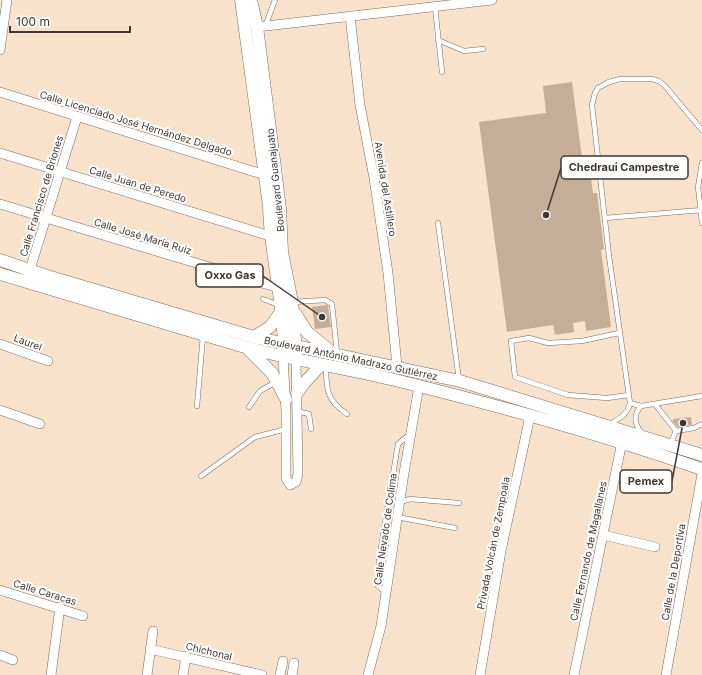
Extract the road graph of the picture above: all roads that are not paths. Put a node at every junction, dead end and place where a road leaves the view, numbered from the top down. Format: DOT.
graph roads {
  1 [pos="7,0"];
  2 [pos="241,0"];
  3 [pos="251,0"];
  4 [pos="275,0"];
  5 [pos="492,0"];
  6 [pos="435,7"];
  7 [pos="350,16"];
  8 [pos="262,25"];
  9 [pos="438,40"];
  10 [pos="0,44"];
  11 [pos="483,50"];
  12 [pos="442,72"];
  13 [pos="0,92"];
  14 [pos="77,117"];
  15 [pos="702,130"];
  16 [pos="0,153"];
  17 [pos="702,163"];
  18 [pos="61,172"];
  19 [pos="265,175"];
  20 [pos="0,204"];
  21 [pos="700,206"];
  22 [pos="605,218"];
  23 [pos="46,219"];
  24 [pos="438,223"];
  25 [pos="702,223"];
  26 [pos="270,236"];
  27 [pos="0,260"];
  28 [pos="30,270"];
  29 [pos="0,274"];
  30 [pos="27,282"];
  31 [pos="280,288"];
  32 [pos="263,299"];
  33 [pos="286,307"];
  34 [pos="619,333"];
  35 [pos="203,334"];
  36 [pos="254,337"];
  37 [pos="284,343"];
  38 [pos="0,344"];
  39 [pos="296,346"];
  40 [pos="245,347"];
  41 [pos="334,353"];
  42 [pos="283,358"];
  43 [pos="296,360"];
  44 [pos="48,361"];
  45 [pos="323,366"];
  46 [pos="397,366"];
  47 [pos="460,381"];
  48 [pos="277,382"];
  49 [pos="419,386"];
  50 [pos="297,393"];
  51 [pos="629,395"];
  52 [pos="702,396"];
  53 [pos="630,403"];
  54 [pos="655,404"];
  55 [pos="286,405"];
  56 [pos="197,406"];
  57 [pos="641,406"];
  58 [pos="249,407"];
  59 [pos="0,410"];
  60 [pos="298,411"];
  61 [pos="347,414"];
  62 [pos="530,416"];
  63 [pos="40,424"];
  64 [pos="702,424"];
  65 [pos="607,426"];
  66 [pos="286,429"];
  67 [pos="311,429"];
  68 [pos="676,431"];
  69 [pos="410,434"];
  70 [pos="623,437"];
  71 [pos="646,438"];
  72 [pos="670,445"];
  73 [pos="702,455"];
  74 [pos="702,469"];
  75 [pos="702,474"];
  76 [pos="201,476"];
  77 [pos="400,502"];
  78 [pos="459,503"];
  79 [pos="397,517"];
  80 [pos="455,528"];
  81 [pos="603,535"];
  82 [pos="655,547"];
  83 [pos="0,590"];
  84 [pos="386,593"];
  85 [pos="60,607"];
  86 [pos="83,616"];
  87 [pos="153,631"];
  88 [pos="150,649"];
  89 [pos="0,656"];
  90 [pos="186,656"];
  91 [pos="13,660"];
  92 [pos="283,661"];
  93 [pos="294,662"];
  94 [pos="50,675"];
  95 [pos="147,675"];
  96 [pos="183,675"];
  97 [pos="262,675"];
  98 [pos="280,675"];
  99 [pos="292,675"];
  100 [pos="368,675"];
  101 [pos="480,675"];
  102 [pos="574,675"];
  103 [pos="666,675"];
  1 -- 10 [label="street"];
  2 -- 19 [label="street, Boulevard Guanajuato"];
  3 -- 8 [label="street, Boulevard Guanajuato"];
  4 -- 8 [label="lane"];
  5 -- 6 [label="street"];
  6 -- 7 [label="street"];
  6 -- 9 [label="lane"];
  7 -- 8 [label="street"];
  7 -- 46 [label="street, Avenida del Astillero"];
  8 -- 33 [label="street, Boulevard Guanajuato"];
  9 -- 11 [label="lane"];
  9 -- 12 [label="lane"];
  13 -- 14 [label="street, Calle Licenciado José Hernández Delgado"];
  14 -- 18 [label="street, Calle Francisco de Briones"];
  14 -- 19 [label="street, Calle Licenciado José Hernández Delgado"];
  15 -- 22 [label="lane"];
  16 -- 18 [label="street, Calle Juan de Peredo"];
  17 -- 21 [label="lane"];
  18 -- 23 [label="street, Calle Francisco de Briones"];
  18 -- 26 [label="street, Calle Juan de Peredo"];
  19 -- 26 [label="street, Boulevard Guanajuato"];
  20 -- 23 [label="street, Calle José María Ruiz"];
  21 -- 22 [label="lane"];
  21 -- 25 [label="lane"];
  22 -- 34 [label="lane"];
  23 -- 28 [label="street, Calle Francisco de Briones"];
  23 -- 31 [label="street, Calle José María Ruiz"];
  24 -- 47 [label="lane"];
  26 -- 31 [label="street, Boulevard Guanajuato"];
  27 -- 28 [label="street, Boulevard Antônio Madrazo Gutiérrez"];
  28 -- 30 [label="street, Calle Francisco de Briones"];
  28 -- 36 [label="street, Boulevard Antônio Madrazo Gutiérrez"];
  29 -- 30 [label="street, Boulevard Antônio Madrazo Gutiérrez"];
  30 -- 35 [label="street, Boulevard Antônio Madrazo Gutiérrez"];
  31 -- 33 [label="street, Boulevard Guanajuato"];
  32 -- 33 [label="lane"];
  33 -- 36 [label="street"];
  33 -- 37 [label="street, Boulevard Guanajuato"];
  33 -- 39 [label="street, Boulevard Guanajuato"];
  33 -- 41 [label="street"];
  33 -- 41 [label="lane"];
  34 -- 51 [label="lane"];
  34 -- 51 [label="lane"];
  35 -- 40 [label="street, Boulevard Antônio Madrazo Gutiérrez"];
  35 -- 56 [label="lane"];
  36 -- 37 [label="street, Boulevard Antônio Madrazo Gutiérrez"];
  37 -- 39 [label="street, Boulevard Antônio Madrazo Gutiérrez"];
  37 -- 42 [label="street, Boulevard Guanajuato"];
  38 -- 44 [label="street, Laurel"];
  39 -- 41 [label="street, Boulevard Antônio Madrazo Gutiérrez"];
  39 -- 43 [label="street, Boulevard Guanajuato"];
  40 -- 42 [label="street, Boulevard Antônio Madrazo Gutiérrez"];
  40 -- 48 [label="street"];
  41 -- 46 [label="street, Boulevard Antônio Madrazo Gutiérrez"];
  42 -- 43 [label="street, Boulevard Antônio Madrazo Gutiérrez"];
  42 -- 55 [label="street"];
  43 -- 45 [label="street, Boulevard Antônio Madrazo Gutiérrez"];
  43 -- 50 [label="street"];
  45 -- 49 [label="street, Boulevard Antônio Madrazo Gutiérrez"];
  45 -- 50 [label="street"];
  45 -- 61 [label="lane"];
  46 -- 47 [label="street, Boulevard Antônio Madrazo Gutiérrez"];
  47 -- 65 [label="street, Boulevard Antônio Madrazo Gutiérrez"];
  48 -- 55 [label="street"];
  48 -- 58 [label="lane"];
  49 -- 62 [label="street, Boulevard Antônio Madrazo Gutiérrez"];
  49 -- 69 [label="street, Calle Nevado de Colima"];
  50 -- 60 [label="street"];
  51 -- 53 [label="lane"];
  52 -- 54 [label="lane"];
  53 -- 57 [label="lane"];
  53 -- 65 [label="lane"];
  54 -- 57 [label="lane"];
  54 -- 68 [label="lane"];
  55 -- 60 [label="lane"];
  55 -- 66 [label="street"];
  57 -- 71 [label="lane"];
  59 -- 63 [label="street"];
  60 -- 66 [label="street"];
  60 -- 67 [label="lane"];
  62 -- 70 [label="street, Boulevard Antônio Madrazo Gutiérrez"];
  62 -- 101 [label="street, Privada Volcán de Zempoala"];
  64 -- 68 [label="lane"];
  65 -- 70 [label="street, Boulevard Antônio Madrazo Gutiérrez"];
  66 -- 76 [label="lane"];
  68 -- 72 [label="lane"];
  69 -- 77 [label="street, Calle Nevado de Colima"];
  69 -- 84 [label="lane"];
  70 -- 71 [label="street, Boulevard Antônio Madrazo Gutiérrez"];
  70 -- 74 [label="street, Boulevard Antônio Madrazo Gutiérrez"];
  70 -- 81 [label="street, Calle Fernando de Magallanes"];
  71 -- 72 [label="street, Boulevard Antônio Madrazo Gutiérrez"];
  72 -- 73 [label="street, Boulevard Antônio Madrazo Gutiérrez"];
  75 -- 103 [label="street, Calle de la Deportiva"];
  77 -- 78 [label="lane"];
  77 -- 79 [label="street, Calle Nevado de Colima"];
  79 -- 80 [label="lane"];
  79 -- 84 [label="street, Calle Nevado de Colima"];
  81 -- 82 [label="street"];
  81 -- 102 [label="street, Calle Fernando de Magallanes"];
  83 -- 85 [label="street, Calle Caracas"];
  84 -- 100 [label="street, Calle Nevado de Colima"];
  85 -- 86 [label="street, Calle Caracas"];
  85 -- 94 [label="street"];
  87 -- 88 [label="street"];
  88 -- 90 [label="street, Chichonal"];
  88 -- 95 [label="street"];
  89 -- 91 [label="street"];
  90 -- 96 [label="street"];
  90 -- 97 [label="street, Chichonal"];
  92 -- 98 [label="street"];
  93 -- 99 [label="street"];
}
